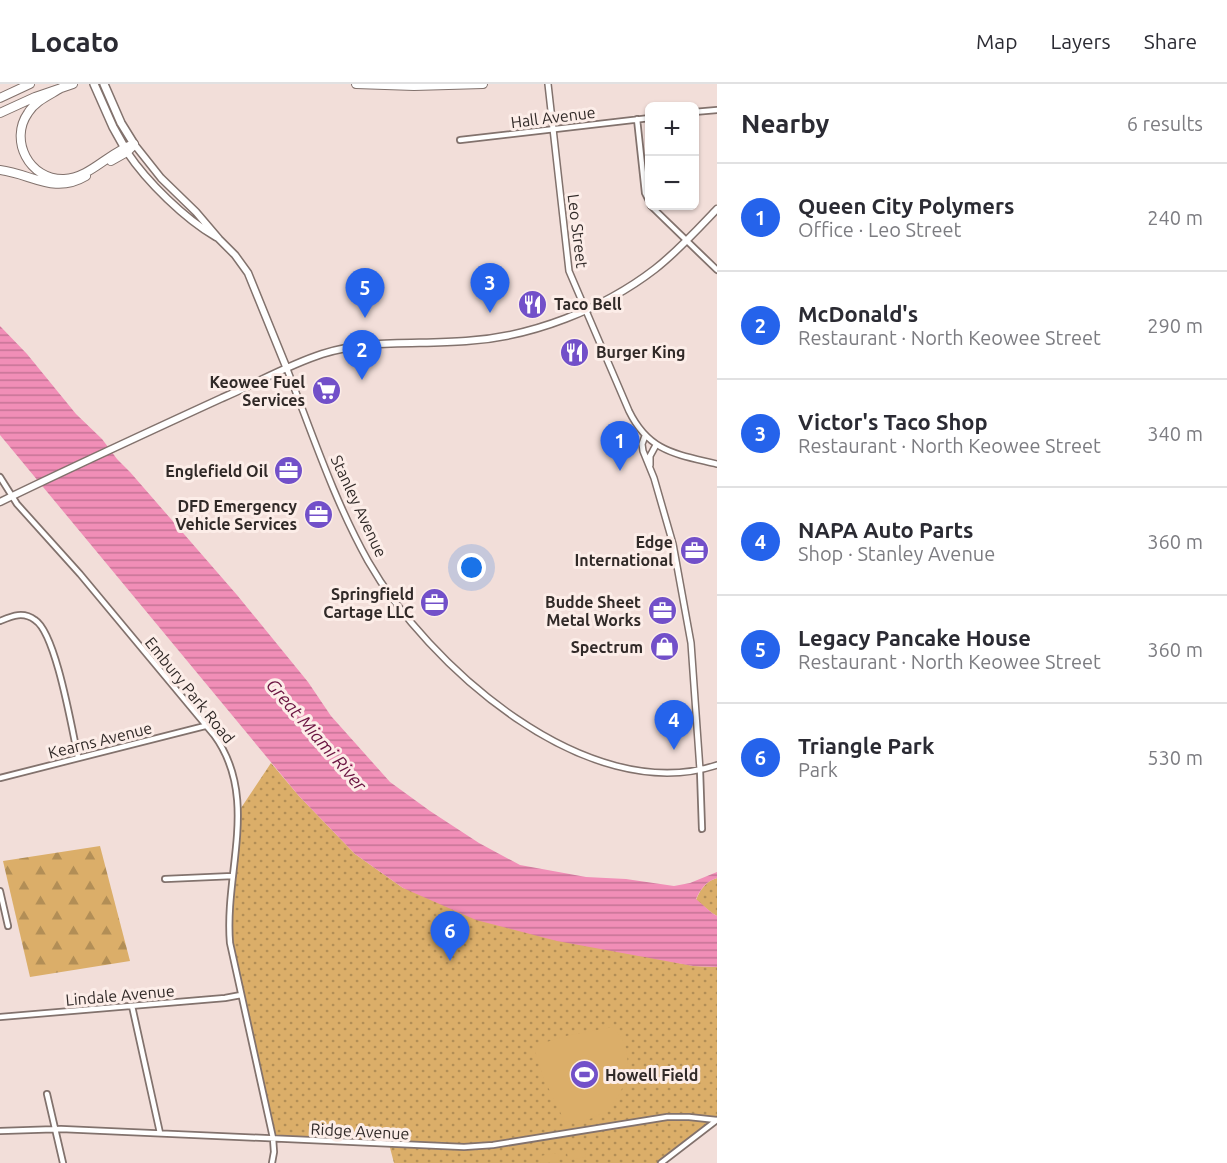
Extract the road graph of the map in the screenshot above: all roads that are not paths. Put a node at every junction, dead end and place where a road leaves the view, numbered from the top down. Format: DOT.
graph roads {
  1 [pos="30,84"];
  2 [pos="73,84"];
  3 [pos="94,84"];
  4 [pos="104,84"];
  5 [pos="356,84"];
  6 [pos="483,84"];
  7 [pos="548,84"];
  8 [pos="61,88"];
  9 [pos="0,98"];
  10 [pos="717,110"];
  11 [pos="699,112"];
  12 [pos="0,113"];
  13 [pos="645,118"];
  14 [pos="637,119"];
  15 [pos="554,129"];
  16 [pos="460,140"];
  17 [pos="134,144"];
  18 [pos="126,150"];
  19 [pos="0,170"];
  20 [pos="645,192"];
  21 [pos="717,209"];
  22 [pos="655,210"];
  23 [pos="219,239"];
  24 [pos="687,240"];
  25 [pos="717,270"];
  26 [pos="585,309"];
  27 [pos="287,369"];
  28 [pos="645,436"];
  29 [pos="656,445"];
  30 [pos="717,464"];
  31 [pos="650,468"];
  32 [pos="0,477"];
  33 [pos="13,496"];
  34 [pos="0,502"];
  35 [pos="0,621"];
  36 [pos="205,726"];
  37 [pos="78,757"];
  38 [pos="717,765"];
  39 [pos="700,770"];
  40 [pos="0,778"];
  41 [pos="702,829"];
  42 [pos="233,876"];
  43 [pos="165,879"];
  44 [pos="0,891"];
  45 [pos="8,926"];
  46 [pos="241,995"];
  47 [pos="132,1006"];
  48 [pos="0,1017"];
  49 [pos="47,1094"];
  50 [pos="717,1120"];
  51 [pos="55,1129"];
  52 [pos="0,1131"];
  53 [pos="160,1133"];
  54 [pos="273,1138"];
  55 [pos="63,1163"];
  56 [pos="272,1163"];
  57 [pos="661,1163"];
  1 -- 9 [label="highway"];
  2 -- 8 [label="highway"];
  3 -- 18 [label="main road, Stanley Avenue"];
  4 -- 17 [label="main road, Stanley Avenue"];
  5 -- 6 [label="highway"];
  7 -- 15 [label="street, Leo Street"];
  8 -- 12 [label="highway"];
  8 -- 18 [label="highway"];
  10 -- 11 [label="street"];
  13 -- 14 [label="street, Hall Avenue"];
  14 -- 15 [label="street, Hall Avenue"];
  14 -- 20 [label="street"];
  15 -- 16 [label="street, Hall Avenue"];
  15 -- 26 [label="street, Leo Street"];
  17 -- 18 [label="highway"];
  17 -- 23 [label="main road, Stanley Avenue"];
  18 -- 19 [label="highway"];
  18 -- 23 [label="main road, Stanley Avenue"];
  21 -- 24 [label="main road"];
  22 -- 24 [label="street"];
  23 -- 27 [label="main road, Stanley Avenue"];
  24 -- 25 [label="street"];
  24 -- 26 [label="main road"];
  26 -- 27 [label="main road"];
  26 -- 28 [label="street, Leo Street"];
  27 -- 33 [label="main road"];
  27 -- 39 [label="street, Stanley Avenue"];
  28 -- 29 [label="street, Leo Street"];
  28 -- 31 [label="street, Leo Street"];
  29 -- 30 [label="street, Leo Street"];
  29 -- 31 [label="street"];
  31 -- 39 [label="street, Leo Street"];
  32 -- 33 [label="street, Embury Park Road"];
  33 -- 34 [label="main road"];
  33 -- 36 [label="street, Embury Park Road"];
  35 -- 37 [label="street"];
  36 -- 37 [label="street, Kearns Avenue"];
  36 -- 42 [label="street, Embury Park Road"];
  37 -- 40 [label="street, Kearns Avenue"];
  38 -- 39 [label="street, Stanley Avenue"];
  39 -- 41 [label="street, Leo Street"];
  42 -- 43 [label="street"];
  42 -- 46 [label="street, Embury Park Road"];
  44 -- 45 [label="street"];
  46 -- 47 [label="street, Lindale Avenue"];
  46 -- 54 [label="street, Embury Park Road"];
  47 -- 48 [label="street, Lindale Avenue"];
  47 -- 53 [label="street"];
  49 -- 51 [label="street"];
  50 -- 54 [label="street, Ridge Avenue"];
  50 -- 57 [label="street"];
  51 -- 52 [label="street, Ridge Avenue"];
  51 -- 53 [label="street, Ridge Avenue"];
  51 -- 55 [label="street"];
  53 -- 54 [label="street, Ridge Avenue"];
  54 -- 56 [label="street, Embury Park Road"];
}
